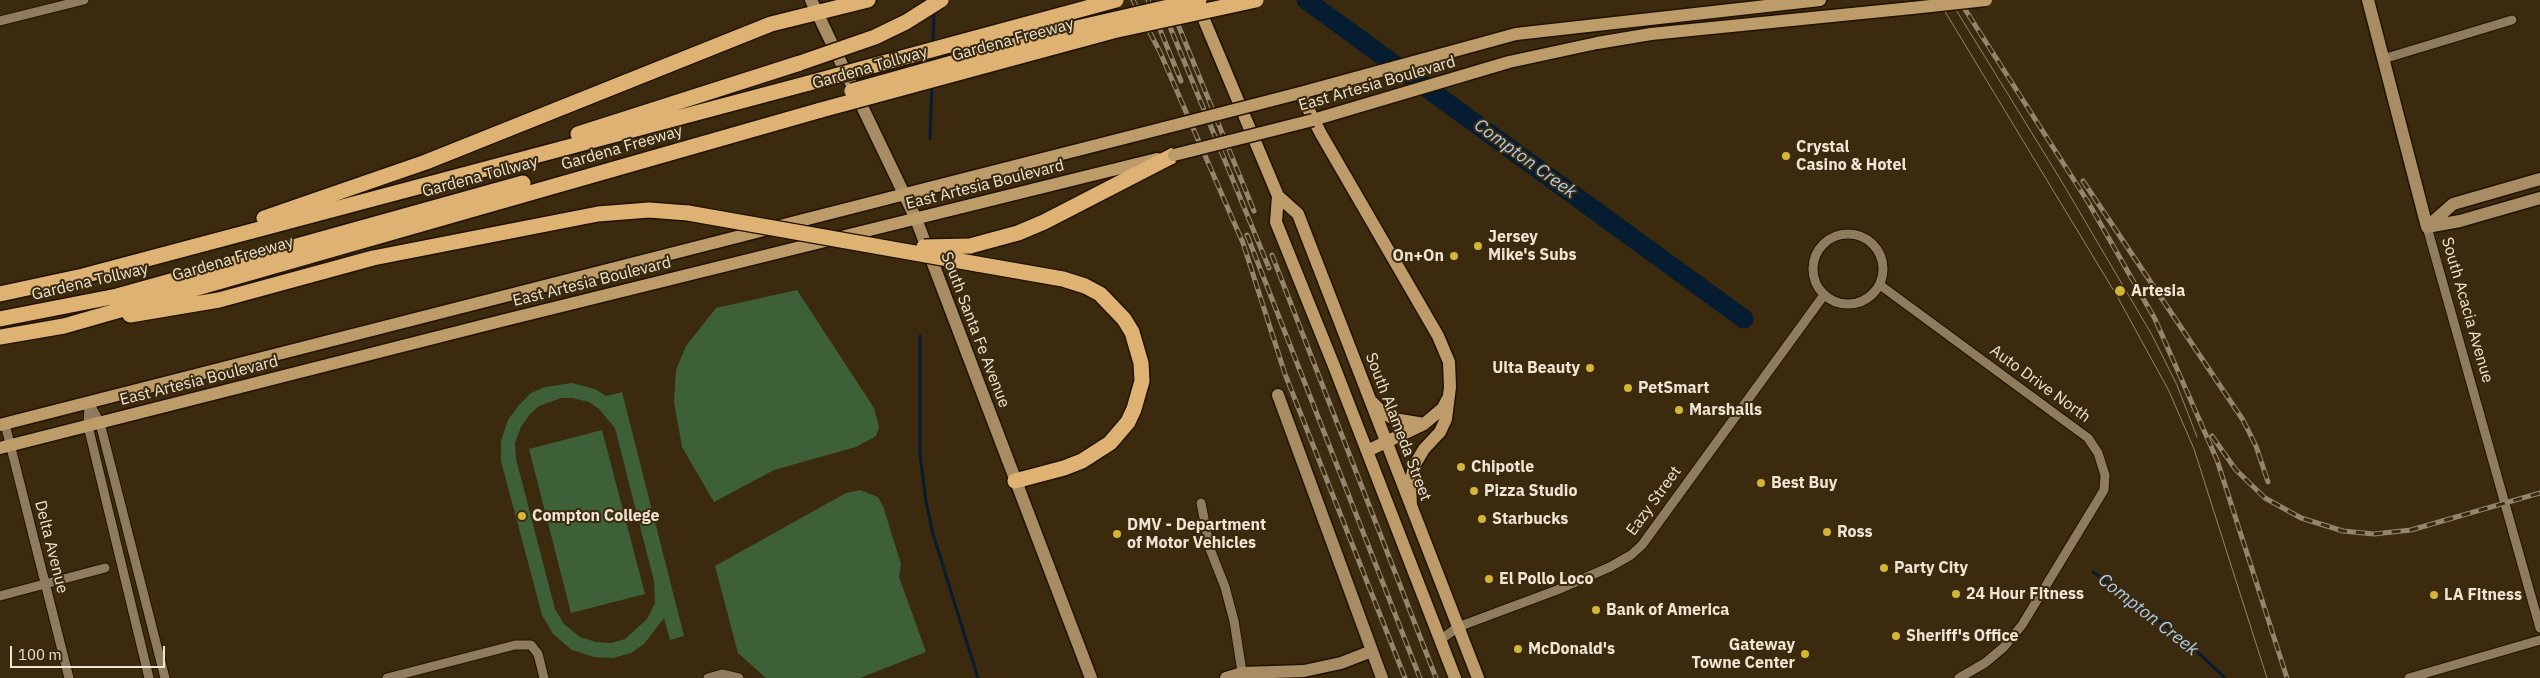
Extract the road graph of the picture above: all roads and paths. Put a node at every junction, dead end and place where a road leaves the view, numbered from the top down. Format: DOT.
graph roads {
  1 [pos="84,0"];
  2 [pos="868,0"];
  3 [pos="941,0"];
  4 [pos="1116,0"];
  5 [pos="1197,0"];
  6 [pos="1256,0"];
  7 [pos="1820,0"];
  8 [pos="1986,0"];
  9 [pos="2368,0"];
  10 [pos="1814,1"];
  11 [pos="814,6"];
  12 [pos="1818,17"];
  13 [pos="1625,20"];
  14 [pos="2512,20"];
  15 [pos="0,21"];
  16 [pos="1628,37"];
  17 [pos="2383,59"];
  18 [pos="1300,93"];
  19 [pos="819,105"];
  20 [pos="1313,120"];
  21 [pos="1174,155"];
  22 [pos="2540,179"];
  23 [pos="439,180"];
  24 [pos="906,196"];
  25 [pos="1278,196"];
  26 [pos="2540,198"];
  27 [pos="916,219"];
  28 [pos="2427,227"];
  29 [pos="887,247"];
  30 [pos="151,258"];
  31 [pos="1880,284"];
  32 [pos="0,294"];
  33 [pos="1824,295"];
  34 [pos="495,299"];
  35 [pos="0,319"];
  36 [pos="501,321"];
  37 [pos="64,326"];
  38 [pos="0,336"];
  39 [pos="1278,395"];
  40 [pos="1369,398"];
  41 [pos="1448,398"];
  42 [pos="89,403"];
  43 [pos="94,424"];
  44 [pos="1424,424"];
  45 [pos="2,425"];
  46 [pos="1387,442"];
  47 [pos="5,447"];
  48 [pos="1367,451"];
  49 [pos="1015,480"];
  50 [pos="1200,503"];
  51 [pos="1411,504"];
  52 [pos="105,568"];
  53 [pos="45,584"];
  54 [pos="0,596"];
  55 [pos="1458,627"];
  56 [pos="2540,628"];
  57 [pos="1440,640"];
  58 [pos="2540,640"];
  59 [pos="1372,651"];
  60 [pos="1242,675"];
  61 [pos="1382,676"];
  62 [pos="69,678"];
  63 [pos="149,678"];
  64 [pos="165,678"];
  65 [pos="387,678"];
  66 [pos="544,678"];
  67 [pos="708,678"];
  68 [pos="739,678"];
  69 [pos="1091,678"];
  70 [pos="1226,678"];
  71 [pos="1368,678"];
  72 [pos="1455,678"];
  73 [pos="1478,678"];
  74 [pos="1959,678"];
  75 [pos="2409,678"];
  1 -- 15 [label="street"];
  2 -- 11 [label="highway"];
  3 -- 23 [label="highway, bridge"];
  4 -- 23 [label="highway, Gardena Freeway, bridge"];
  5 -- 19 [label="highway, Gardena Tollway, bridge"];
  5 -- 25 [label="main road, South Alameda Street"];
  6 -- 19 [label="highway, Gardena Freeway, bridge"];
  7 -- 10 [label="main road, East Artesia Boulevard"];
  8 -- 12 [label="main road, East Artesia Boulevard, bridge"];
  9 -- 17 [label="street, South Acacia Avenue"];
  10 -- 12 [label="main road"];
  10 -- 13 [label="main road, East Artesia Boulevard"];
  11 -- 24 [label="street, South Santa Fe Avenue"];
  11 -- 30 [label="highway"];
  12 -- 16 [label="main road, East Artesia Boulevard"];
  13 -- 16 [label="main road"];
  13 -- 18 [label="main road, East Artesia Boulevard"];
  14 -- 17 [label="street"];
  16 -- 20 [label="main road, East Artesia Boulevard"];
  17 -- 28 [label="street, South Acacia Avenue"];
  18 -- 20 [label="main road"];
  18 -- 24 [label="main road, East Artesia Boulevard, bridge"];
  19 -- 35 [label="highway, Gardena Tollway"];
  19 -- 37 [label="highway, Gardena Freeway"];
  20 -- 21 [label="main road, East Artesia Boulevard, bridge"];
  20 -- 41 [label="main road"];
  21 -- 27 [label="main road, East Artesia Boulevard"];
  21 -- 29 [label="highway, bridge"];
  22 -- 28 [label="street"];
  23 -- 30 [label="highway, Gardena Freeway"];
  24 -- 27 [label="street, South Santa Fe Avenue"];
  24 -- 34 [label="main road, East Artesia Boulevard"];
  25 -- 40 [label="main road, South Alameda Street"];
  25 -- 48 [label="main road, South Alameda Street"];
  26 -- 28 [label="street"];
  27 -- 36 [label="main road, East Artesia Boulevard"];
  27 -- 49 [label="street, South Santa Fe Avenue"];
  28 -- 56 [label="street, South Acacia Avenue"];
  29 -- 37 [label="highway, bridge"];
  29 -- 49 [label="highway, bridge"];
  30 -- 32 [label="highway, Gardena Freeway"];
  31 -- 33 [label="street"];
  31 -- 33 [label="street"];
  31 -- 74 [label="street, Auto Drive North"];
  33 -- 55 [label="street, Eazy Street"];
  34 -- 36 [label="main road"];
  34 -- 42 [label="main road, East Artesia Boulevard"];
  36 -- 43 [label="main road, East Artesia Boulevard"];
  37 -- 38 [label="highway, Gardena Freeway"];
  39 -- 59 [label="street"];
  40 -- 44 [label="main road"];
  40 -- 46 [label="main road, South Alameda Street"];
  41 -- 44 [label="main road"];
  41 -- 51 [label="main road"];
  42 -- 43 [label="street"];
  42 -- 45 [label="main road, East Artesia Boulevard"];
  43 -- 47 [label="main road, East Artesia Boulevard"];
  43 -- 63 [label="street"];
  43 -- 64 [label="street"];
  44 -- 46 [label="main road"];
  45 -- 47 [label="street, Delta Avenue"];
  46 -- 48 [label="main road"];
  46 -- 51 [label="main road, South Alameda Street"];
  47 -- 53 [label="street, Delta Avenue"];
  48 -- 57 [label="main road, South Alameda Street"];
  49 -- 69 [label="street, South Santa Fe Avenue"];
  50 -- 60 [label="street"];
  51 -- 55 [label="main road, South Alameda Street"];
  52 -- 53 [label="street"];
  53 -- 54 [label="street"];
  53 -- 62 [label="street, Delta Avenue"];
  55 -- 57 [label="street, Eazy Street"];
  55 -- 73 [label="main road, South Alameda Street"];
  57 -- 72 [label="main road, South Alameda Street"];
  58 -- 75 [label="street"];
  59 -- 60 [label="street"];
  59 -- 61 [label="street"];
  60 -- 70 [label="street"];
  61 -- 71 [label="street"];
  65 -- 66 [label="street"];
  67 -- 68 [label="street"];
}
